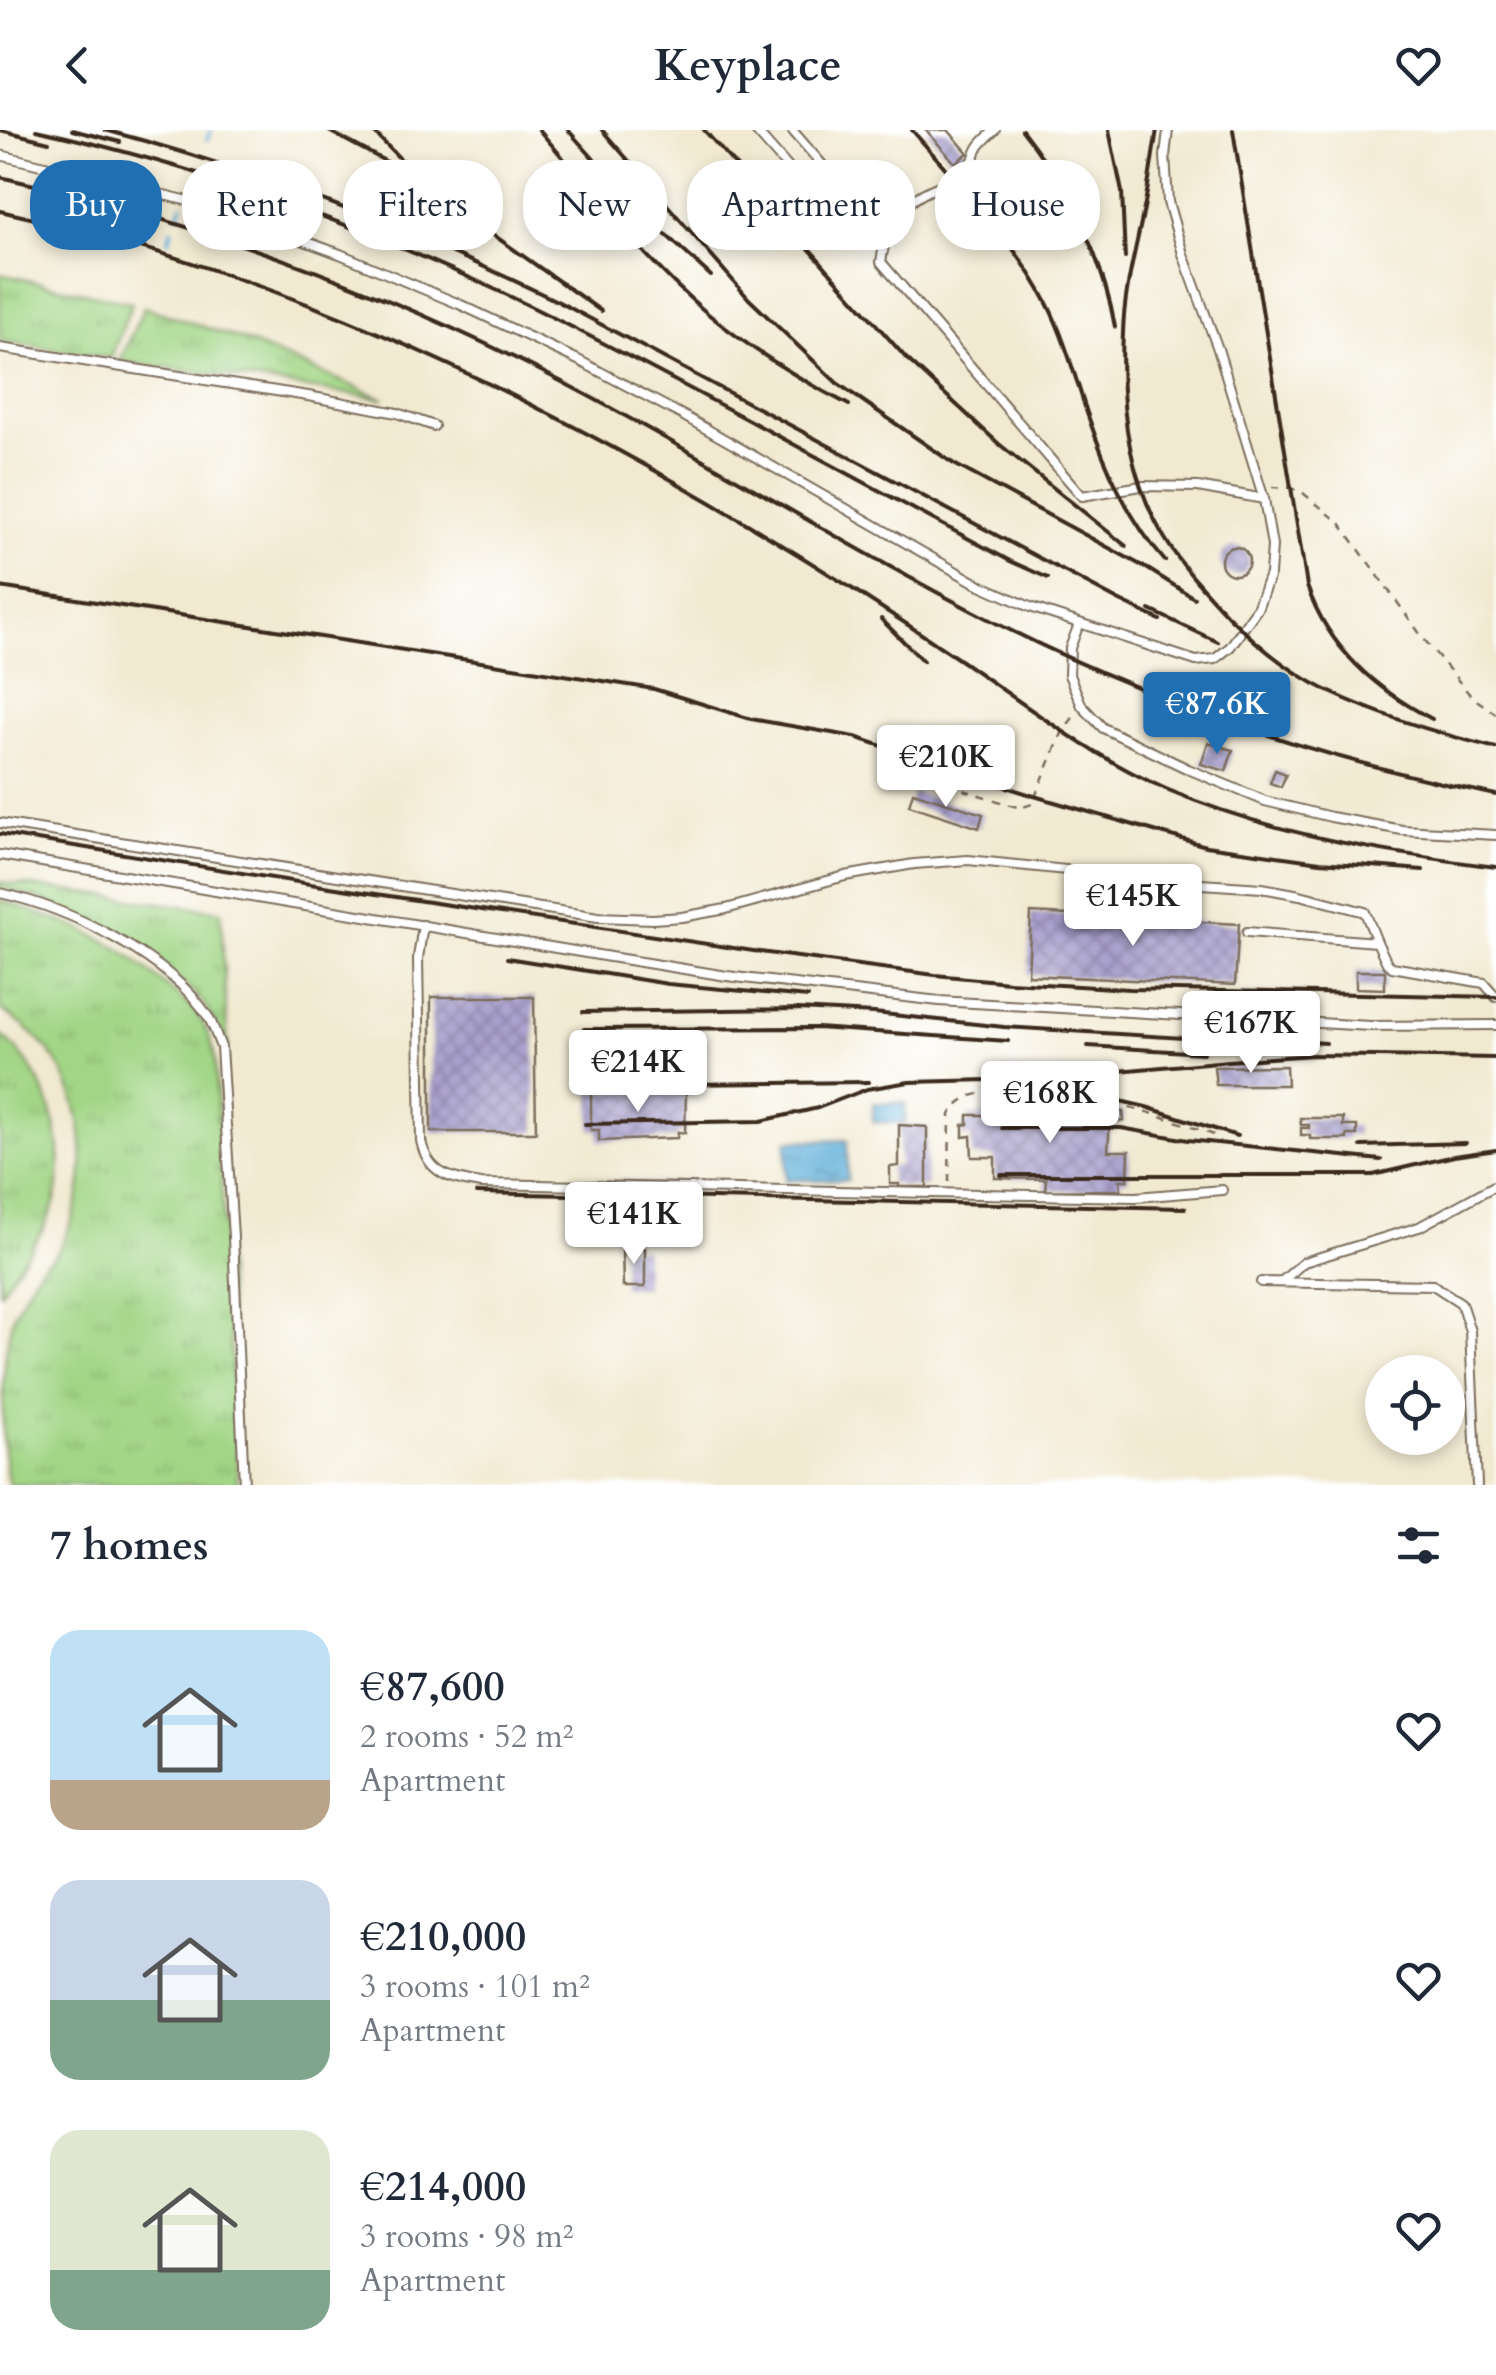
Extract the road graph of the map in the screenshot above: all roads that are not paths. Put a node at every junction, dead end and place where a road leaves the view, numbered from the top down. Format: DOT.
graph roads {
  1 [pos="755,130"];
  2 [pos="792,130"];
  3 [pos="994,130"];
  4 [pos="1168,130"];
  5 [pos="0,155"];
  6 [pos="0,348"];
  7 [pos="434,426"];
  8 [pos="1264,499"];
  9 [pos="1079,624"];
  10 [pos="0,822"];
  11 [pos="1496,836"];
  12 [pos="0,856"];
  13 [pos="0,894"];
  14 [pos="423,925"];
  15 [pos="1247,932"];
  16 [pos="1377,942"];
  17 [pos="1496,997"];
  18 [pos="1496,1026"];
  19 [pos="1496,1185"];
  20 [pos="1222,1190"];
  21 [pos="1260,1282"];
  22 [pos="1281,1282"];
  23 [pos="244,1485"];
  24 [pos="1477,1485"];
  1 -- 2 [label="lane"];
  3 -- 8 [label="lane"];
  4 -- 8 [label="lane"];
  5 -- 9 [label="lane"];
  6 -- 7 [label="lane"];
  8 -- 9 [label="lane"];
  9 -- 11 [label="lane"];
  10 -- 16 [label="lane"];
  12 -- 14 [label="lane"];
  13 -- 23 [label="lane"];
  14 -- 18 [label="lane"];
  14 -- 20 [label="lane"];
  15 -- 16 [label="lane"];
  16 -- 17 [label="lane"];
  19 -- 22 [label="lane"];
  21 -- 22 [label="lane"];
  22 -- 24 [label="lane"];
}
